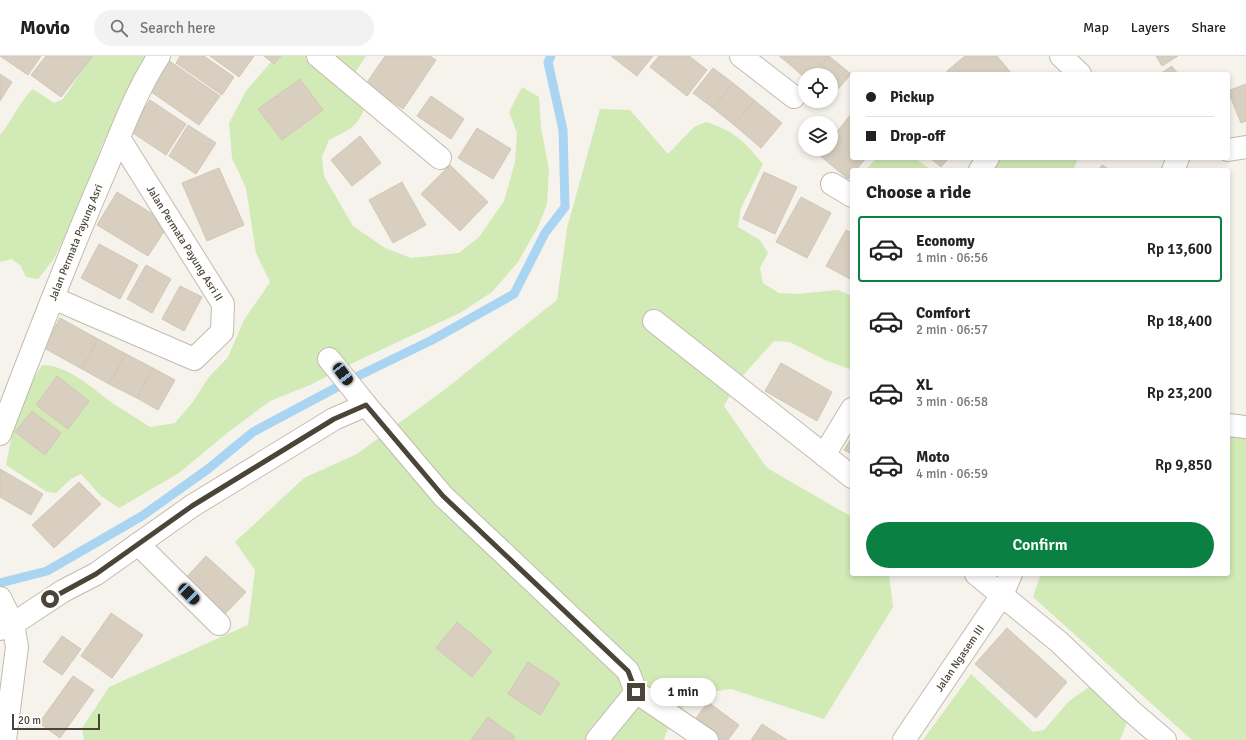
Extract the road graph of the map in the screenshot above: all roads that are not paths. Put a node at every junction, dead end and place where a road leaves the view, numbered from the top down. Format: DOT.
graph roads {
  1 [pos="318,56"];
  2 [pos="740,56"];
  3 [pos="1061,56"];
  4 [pos="149,60"];
  5 [pos="1077,72"];
  6 [pos="794,97"];
  7 [pos="119,138"];
  8 [pos="1246,147"];
  9 [pos="1230,150"];
  10 [pos="440,158"];
  11 [pos="832,184"];
  12 [pos="850,195"];
  13 [pos="53,298"];
  14 [pos="654,321"];
  15 [pos="850,412"];
  16 [pos="1230,425"];
  17 [pos="1246,427"];
  18 [pos="0,434"];
  19 [pos="824,455"];
  20 [pos="850,475"];
  21 [pos="138,544"];
  22 [pos="978,576"];
  23 [pos="1010,576"];
  24 [pos="1002,595"];
  25 [pos="1,601"];
  26 [pos="219,624"];
  27 [pos="7,626"];
  28 [pos="636,692"];
  29 [pos="5,740"];
  30 [pos="597,740"];
  31 [pos="707,740"];
  32 [pos="904,740"];
  33 [pos="1165,740"];
  1 -- 10 [label="street"];
  2 -- 6 [label="street"];
  3 -- 5 [label="street"];
  4 -- 7 [label="street, Jalan Permata Payung Asri"];
  7 -- 13 [label="street, Jalan Permata Payung Asri"];
  7 -- 13 [label="street, Jalan Permata Payung Asri II"];
  8 -- 9 [label="street"];
  11 -- 12 [label="street"];
  13 -- 18 [label="street, Jalan Permata Payung Asri"];
  14 -- 19 [label="street"];
  15 -- 19 [label="street"];
  16 -- 17 [label="street"];
  19 -- 20 [label="street"];
  21 -- 26 [label="street"];
  21 -- 27 [label="street"];
  21 -- 28 [label="street"];
  22 -- 24 [label="street"];
  23 -- 24 [label="street, Jalan Ngasem III"];
  24 -- 32 [label="street, Jalan Ngasem III"];
  24 -- 33 [label="street"];
  25 -- 27 [label="street"];
  27 -- 29 [label="street"];
  28 -- 30 [label="street"];
  28 -- 31 [label="street"];
}
